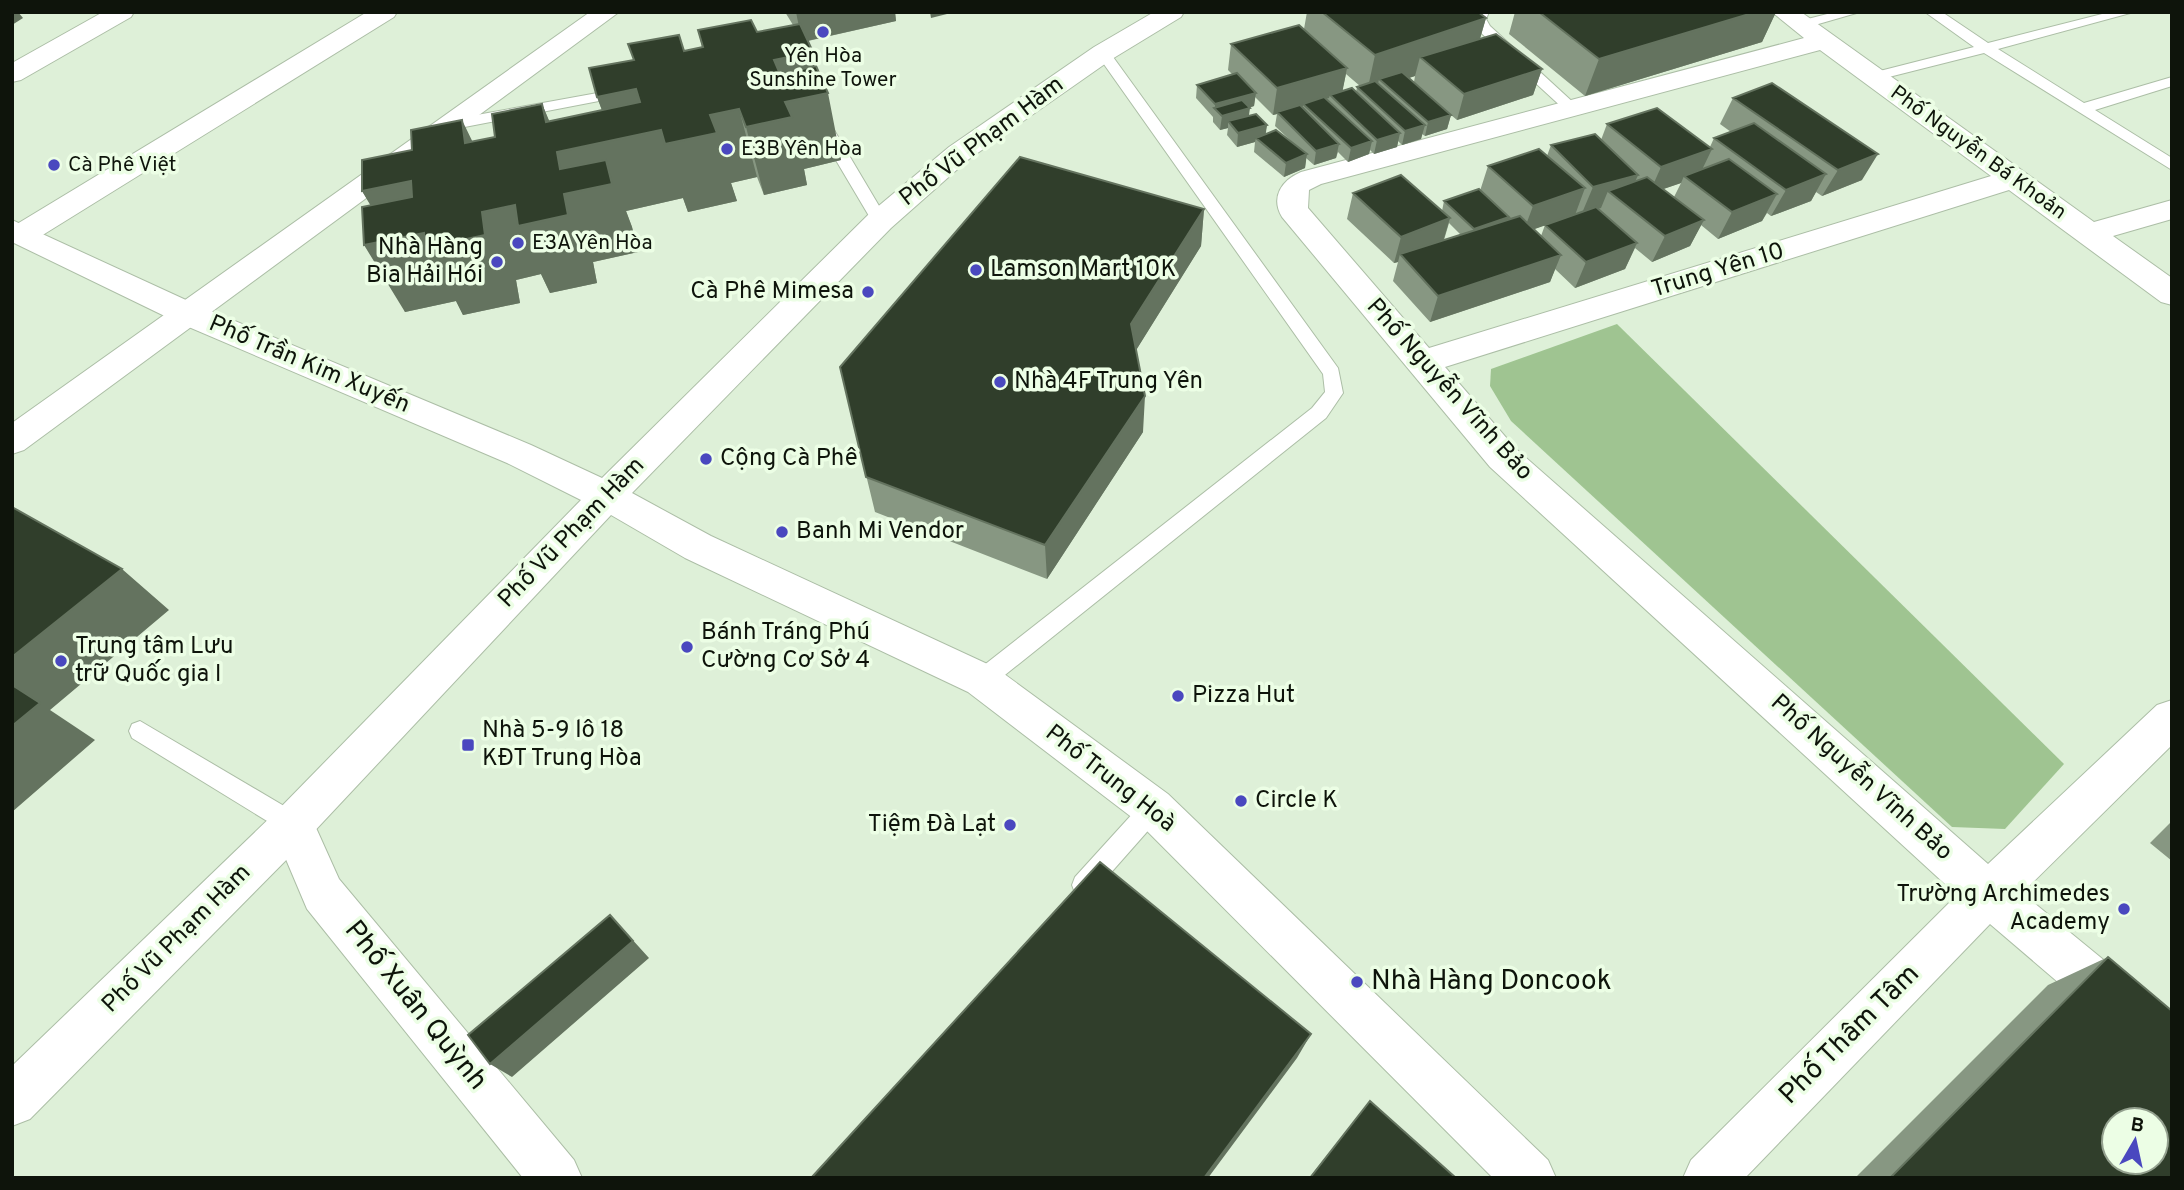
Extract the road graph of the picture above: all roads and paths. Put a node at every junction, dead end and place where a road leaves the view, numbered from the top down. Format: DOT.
graph roads {
  1 [pos="121,12"];
  2 [pos="385,12"];
  3 [pos="607,12"];
  4 [pos="1172,12"];
  5 [pos="1482,12"];
  6 [pos="1853,12"];
  7 [pos="1931,12"];
  8 [pos="2127,12"];
  9 [pos="1803,26"];
  10 [pos="1984,48"];
  11 [pos="1103,53"];
  12 [pos="12,74"];
  13 [pos="1873,77"];
  14 [pos="2172,81"];
  15 [pos="637,89"];
  16 [pos="1571,108"];
  17 [pos="2085,108"];
  18 [pos="820,119"];
  19 [pos="449,125"];
  20 [pos="2172,165"];
  21 [pos="2013,179"];
  22 [pos="2172,209"];
  23 [pos="880,221"];
  24 [pos="17,232"];
  25 [pos="2091,233"];
  26 [pos="2172,294"];
  27 [pos="188,314"];
  28 [pos="1422,362"];
  29 [pos="12,441"];
  30 [pos="607,496"];
  31 [pos="982,680"];
  32 [pos="2172,719"];
  33 [pos="140,732"];
  34 [pos="1153,808"];
  35 [pos="293,824"];
  36 [pos="1989,894"];
  37 [pos="1070,900"];
  38 [pos="2172,1048"];
  39 [pos="12,1101"];
  40 [pos="556,1178"];
  41 [pos="1530,1178"];
  42 [pos="1709,1178"];
  1 -- 12 [label="street"];
  2 -- 24 [label="street"];
  3 -- 19 [label="street"];
  4 -- 11 [label="street, Phố Vũ Phạm Hàm"];
  5 -- 16 [label="lane"];
  6 -- 9 [label="lane"];
  7 -- 10 [label="lane"];
  8 -- 10 [label="lane"];
  9 -- 13 [label="street, Phố Nguyễn Bá Khoản"];
  9 -- 16 [label="street, Phố Nguyễn Vĩnh Bảo"];
  10 -- 13 [label="lane"];
  10 -- 17 [label="lane"];
  11 -- 23 [label="street, Phố Vũ Phạm Hàm"];
  11 -- 31 [label="lane"];
  13 -- 21 [label="street, Phố Nguyễn Bá Khoản"];
  14 -- 17 [label="lane"];
  15 -- 19 [label="lane"];
  16 -- 28 [label="street, Phố Nguyễn Vĩnh Bảo"];
  17 -- 20 [label="lane"];
  18 -- 23 [label="lane"];
  19 -- 27 [label="street"];
  21 -- 25 [label="street, Phố Nguyễn Bá Khoản"];
  21 -- 28 [label="street, Trung Yên 10"];
  22 -- 25 [label="street"];
  23 -- 30 [label="street, Phố Vũ Phạm Hàm"];
  24 -- 27 [label="street, Phố Trần Kim Xuyến"];
  25 -- 26 [label="street, Phố Nguyễn Bá Khoản"];
  27 -- 29 [label="street"];
  27 -- 30 [label="street, Phố Trần Kim Xuyến"];
  28 -- 36 [label="street, Phố Nguyễn Vĩnh Bảo"];
  30 -- 31 [label="street, Phố Trung Hoà"];
  30 -- 35 [label="street, Phố Vũ Phạm Hàm"];
  31 -- 34 [label="street, Phố Trung Hoà"];
  32 -- 36 [label="street, Phố Thâm Tâm"];
  33 -- 35 [label="lane"];
  34 -- 37 [label="lane"];
  34 -- 41 [label="street, Phố Trung Hoà"];
  35 -- 39 [label="street, Phố Vũ Phạm Hàm"];
  35 -- 40 [label="street, Phố Xuân Quỳnh"];
  36 -- 38 [label="street, Phố Nguyễn Vĩnh Bảo"];
  36 -- 42 [label="street, Phố Thâm Tâm"];
}
